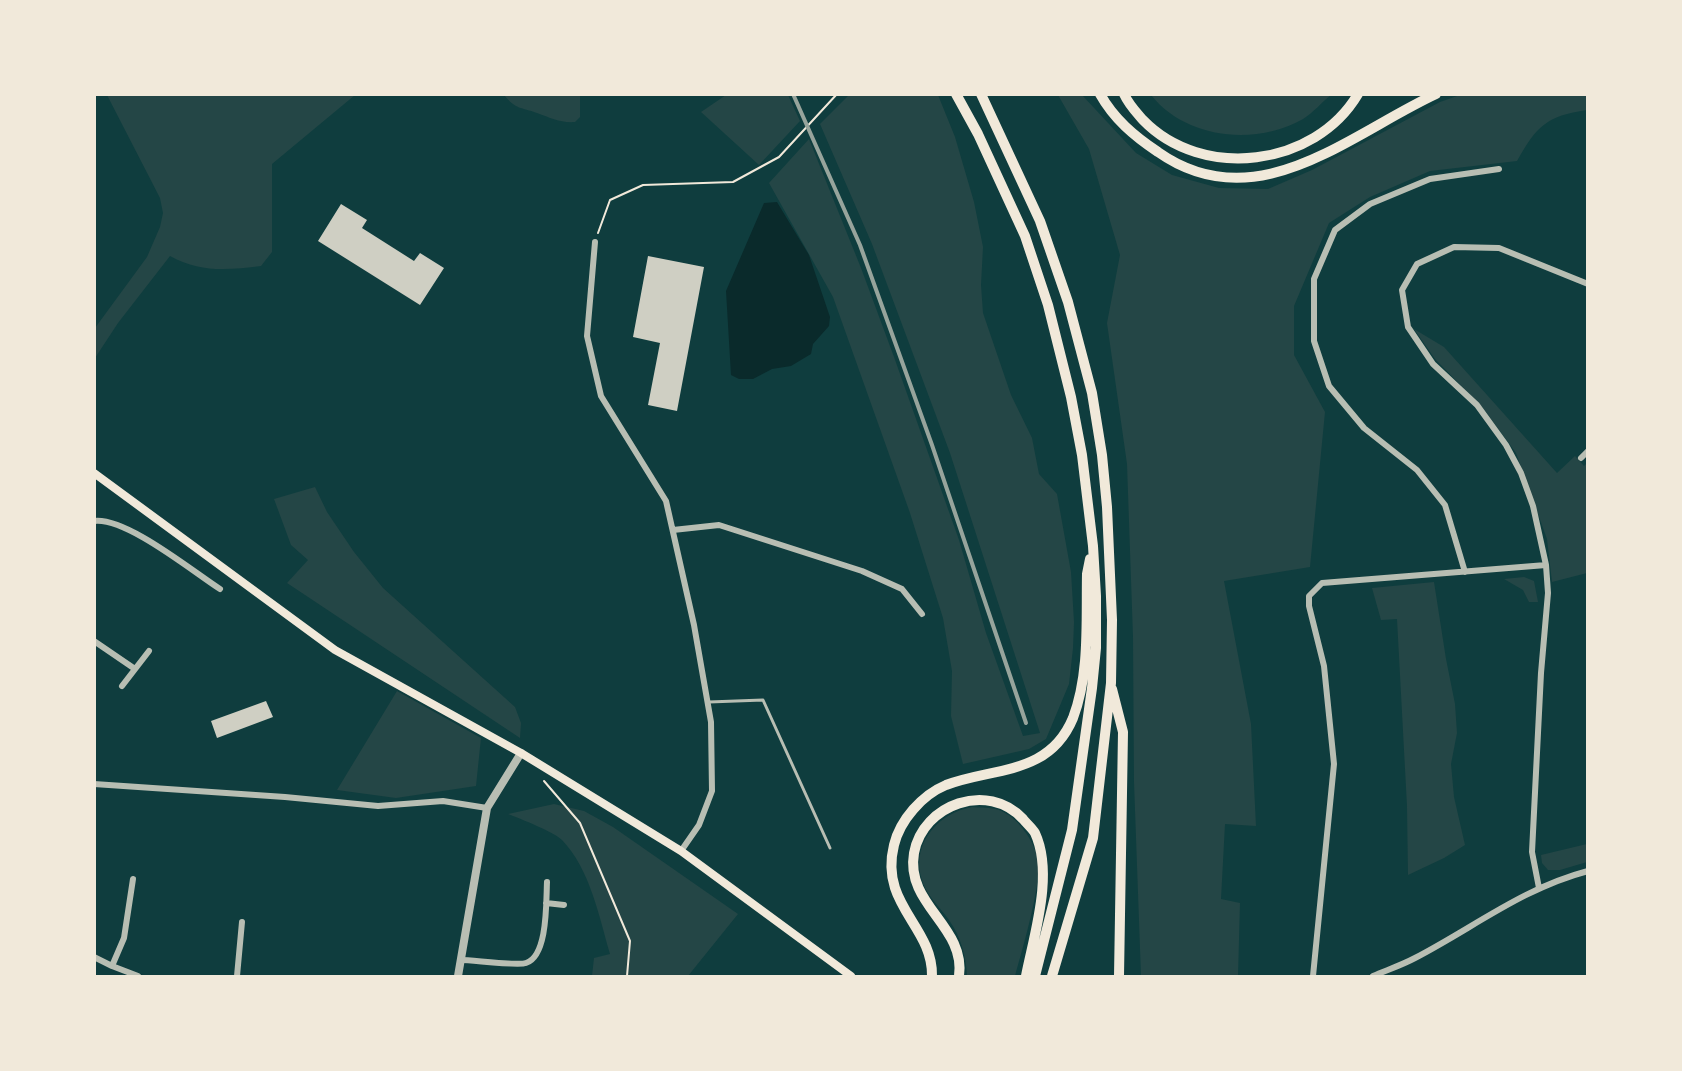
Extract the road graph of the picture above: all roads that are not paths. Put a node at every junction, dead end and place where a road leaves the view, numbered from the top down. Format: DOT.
graph roads {
  1 [pos="956,94"];
  2 [pos="981,94"];
  3 [pos="1100,94"];
  4 [pos="1124,94"];
  5 [pos="1359,94"];
  6 [pos="1436,94"];
  7 [pos="1499,169"];
  8 [pos="595,242"];
  9 [pos="1587,284"];
  10 [pos="1587,451"];
  11 [pos="1581,458"];
  12 [pos="94,473"];
  13 [pos="94,521"];
  14 [pos="673,530"];
  15 [pos="1093,546"];
  16 [pos="1546,565"];
  17 [pos="1465,572"];
  18 [pos="220,589"];
  19 [pos="922,614"];
  20 [pos="94,641"];
  21 [pos="149,651"];
  22 [pos="135,669"];
  23 [pos="1111,683"];
  24 [pos="122,686"];
  25 [pos="707,702"];
  26 [pos="521,753"];
  27 [pos="94,784"];
  28 [pos="487,808"];
  29 [pos="830,848"];
  30 [pos="681,851"];
  31 [pos="1587,871"];
  32 [pos="133,879"];
  33 [pos="547,882"];
  34 [pos="1539,888"];
  35 [pos="546,903"];
  36 [pos="564,905"];
  37 [pos="242,922"];
  38 [pos="94,957"];
  39 [pos="461,960"];
  40 [pos="112,966"];
  41 [pos="138,976"];
  42 [pos="237,976"];
  43 [pos="458,976"];
  44 [pos="851,976"];
  45 [pos="932,976"];
  46 [pos="959,976"];
  47 [pos="1026,976"];
  48 [pos="1035,976"];
  49 [pos="1052,976"];
  50 [pos="1119,976"];
  51 [pos="1313,976"];
  52 [pos="1373,976"];
  1 -- 15 [label="highway"];
  2 -- 23 [label="highway"];
  3 -- 6 [label="highway"];
  4 -- 5 [label="highway"];
  7 -- 17 [label="street"];
  8 -- 14 [label="street"];
  9 -- 16 [label="street"];
  10 -- 11 [label="street"];
  12 -- 26 [label="main road"];
  13 -- 18 [label="street"];
  14 -- 19 [label="street"];
  14 -- 25 [label="street"];
  15 -- 45 [label="highway"];
  15 -- 48 [label="highway"];
  16 -- 17 [label="street"];
  16 -- 34 [label="street"];
  17 -- 51 [label="street"];
  20 -- 22 [label="street"];
  21 -- 22 [label="street"];
  22 -- 24 [label="street"];
  23 -- 49 [label="highway"];
  23 -- 50 [label="highway"];
  25 -- 29 [label="lane"];
  25 -- 30 [label="street"];
  26 -- 28 [label="street"];
  26 -- 30 [label="main road"];
  27 -- 28 [label="street"];
  28 -- 39 [label="street"];
  30 -- 44 [label="main road"];
  31 -- 34 [label="street"];
  32 -- 40 [label="street"];
  33 -- 35 [label="street"];
  34 -- 52 [label="street"];
  35 -- 36 [label="street"];
  35 -- 39 [label="street"];
  37 -- 42 [label="street"];
  38 -- 40 [label="street"];
  39 -- 43 [label="street"];
  40 -- 41 [label="street"];
  46 -- 47 [label="highway"];
}
